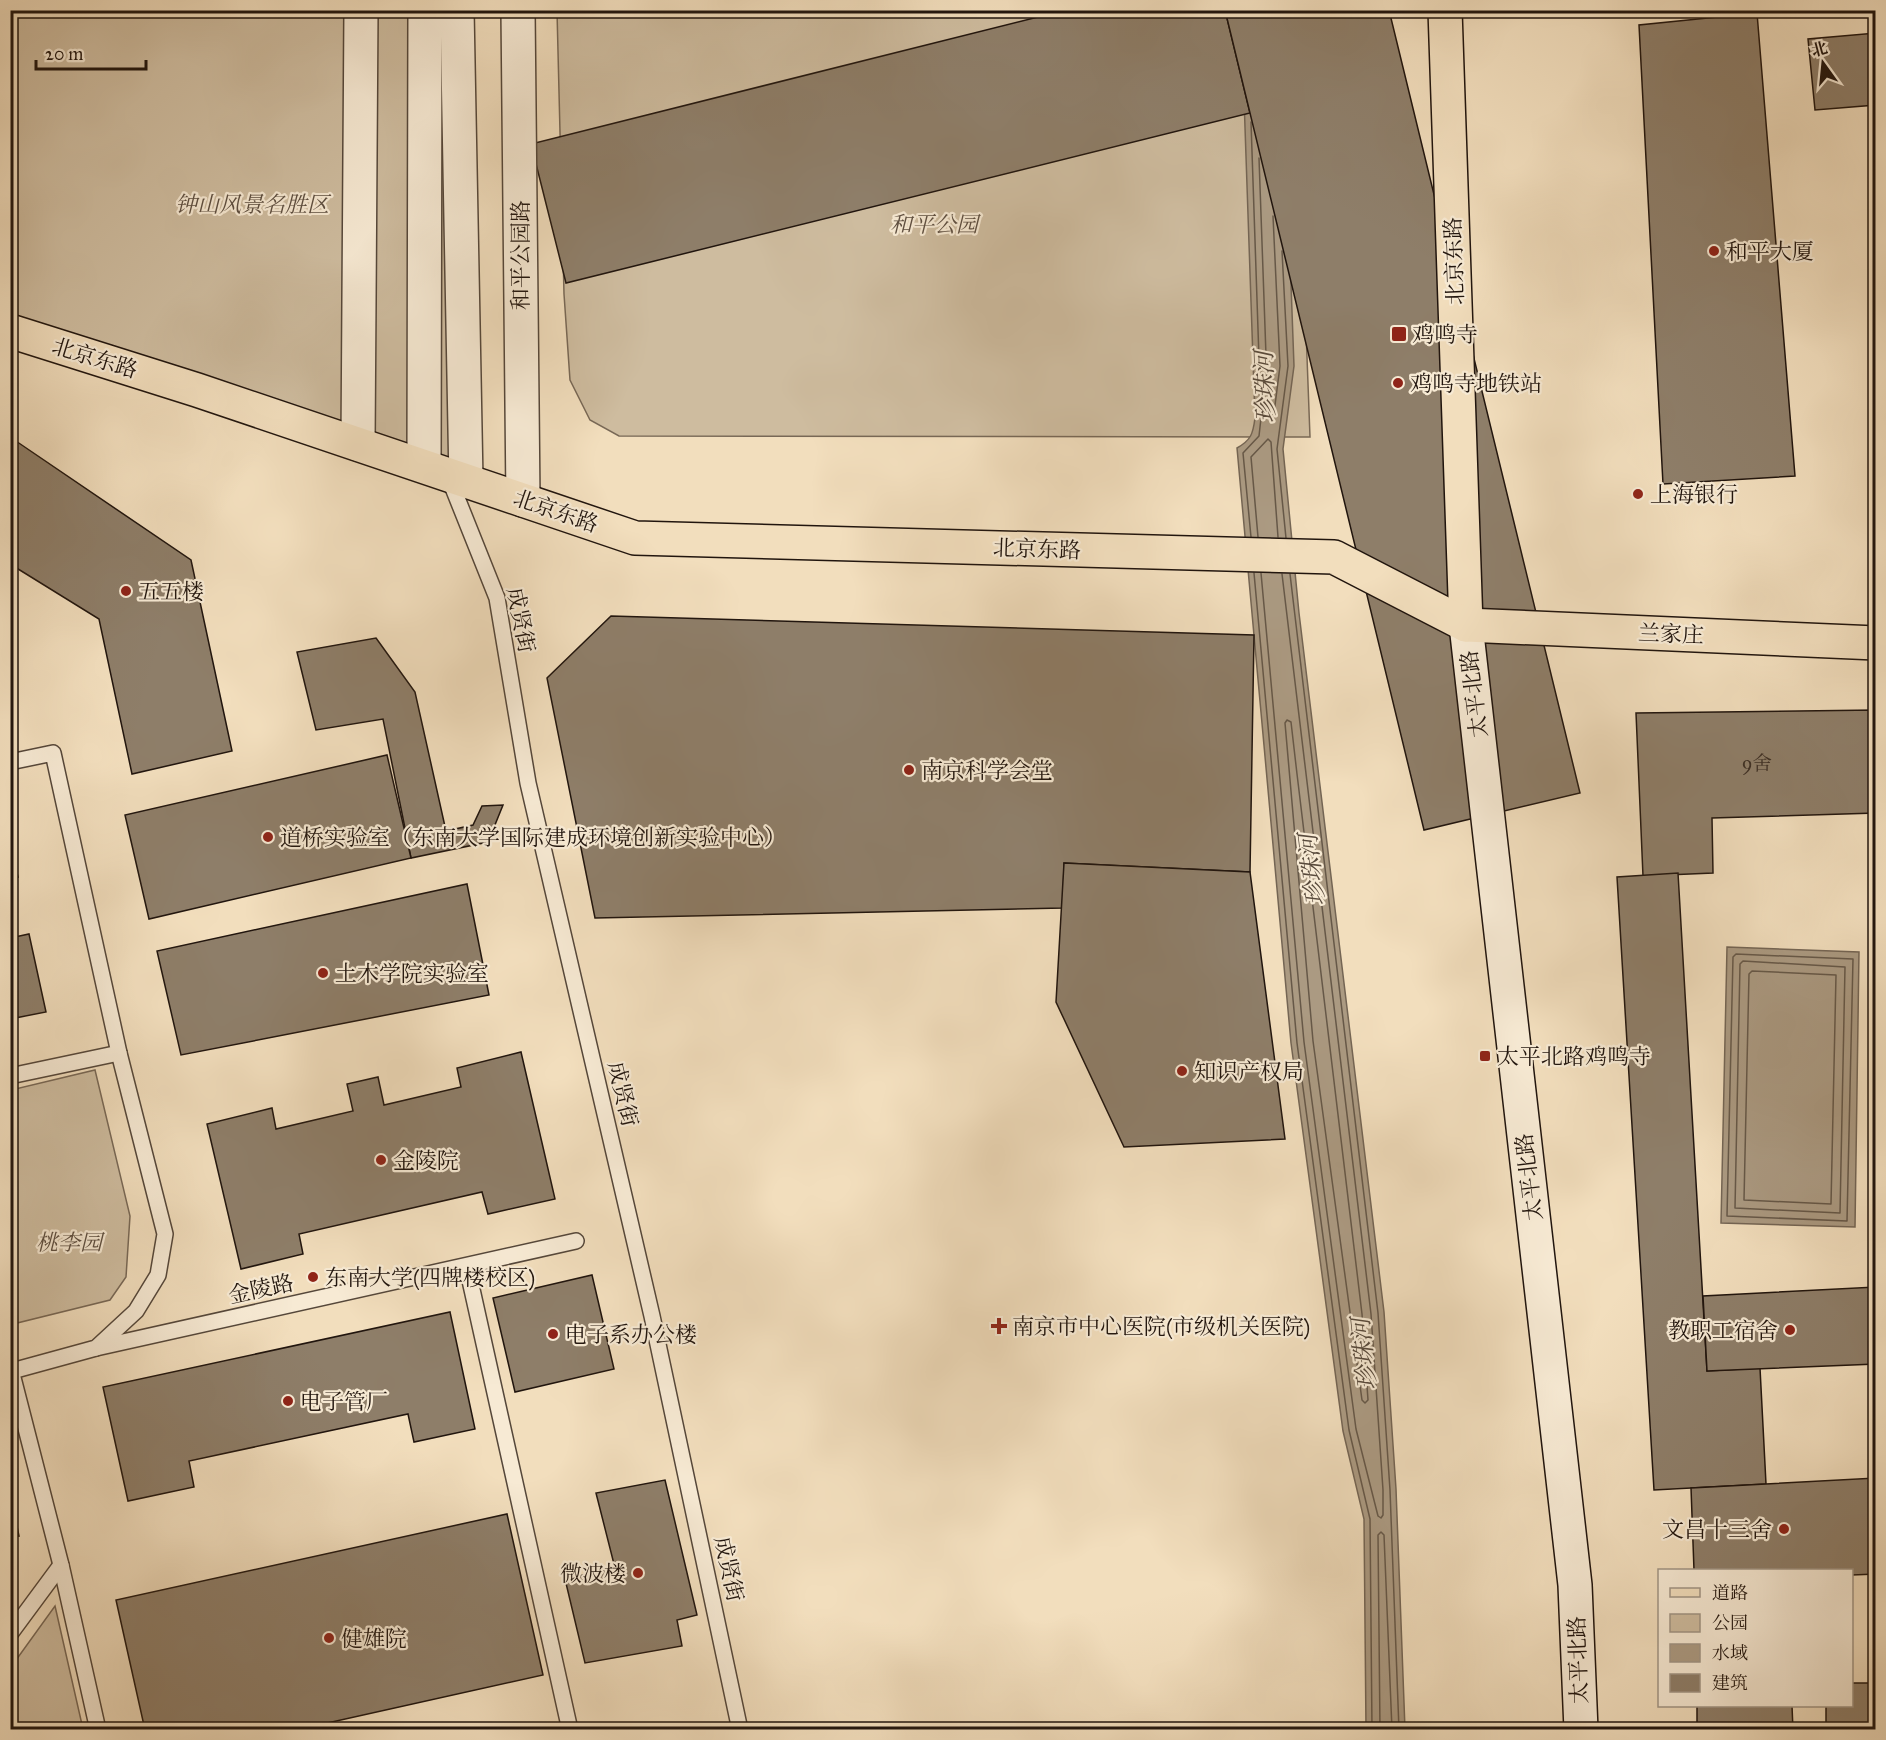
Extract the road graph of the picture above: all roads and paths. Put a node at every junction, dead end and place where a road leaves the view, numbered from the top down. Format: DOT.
graph roads {
  1 [pos="361,10"];
  2 [pos="425,10"];
  3 [pos="457,10"];
  4 [pos="518,10"];
  5 [pos="1445,10"];
  6 [pos="10,332"];
  7 [pos="358,444"];
  8 [pos="446,474"];
  9 [pos="523,500"];
  10 [pos="1466,625"];
  11 [pos="1875,643"];
  12 [pos="10,762"];
  13 [pos="119,1053"];
  14 [pos="10,1076"];
  15 [pos="576,1241"];
  16 [pos="467,1267"];
  17 [pos="96,1348"];
  18 [pos="11,1369"];
  19 [pos="61,1565"];
  20 [pos="10,1634"];
  21 [pos="98,1730"];
  22 [pos="570,1730"];
  23 [pos="740,1730"];
  24 [pos="1581,1730"];
  1 -- 7 [label="street"];
  2 -- 8 [label="street"];
  3 -- 8 [label="street"];
  4 -- 9 [label="street, 和平公园路"];
  5 -- 10 [label="main road, 北京东路"];
  6 -- 7 [label="main road, 北京东路"];
  7 -- 8 [label="main road, 北京东路"];
  8 -- 9 [label="main road, 北京东路"];
  8 -- 23 [label="lane, 成贤街"];
  9 -- 10 [label="main road, 北京东路"];
  10 -- 11 [label="main road, 兰家庄"];
  10 -- 24 [label="street, 太平北路"];
  12 -- 13 [label="lane"];
  13 -- 14 [label="lane"];
  13 -- 17 [label="lane"];
  15 -- 16 [label="lane, 金陵路"];
  16 -- 17 [label="lane, 金陵路"];
  16 -- 22 [label="lane"];
  17 -- 18 [label="lane, 金陵路"];
  18 -- 19 [label="lane"];
  19 -- 20 [label="lane"];
  19 -- 21 [label="lane"];
}
